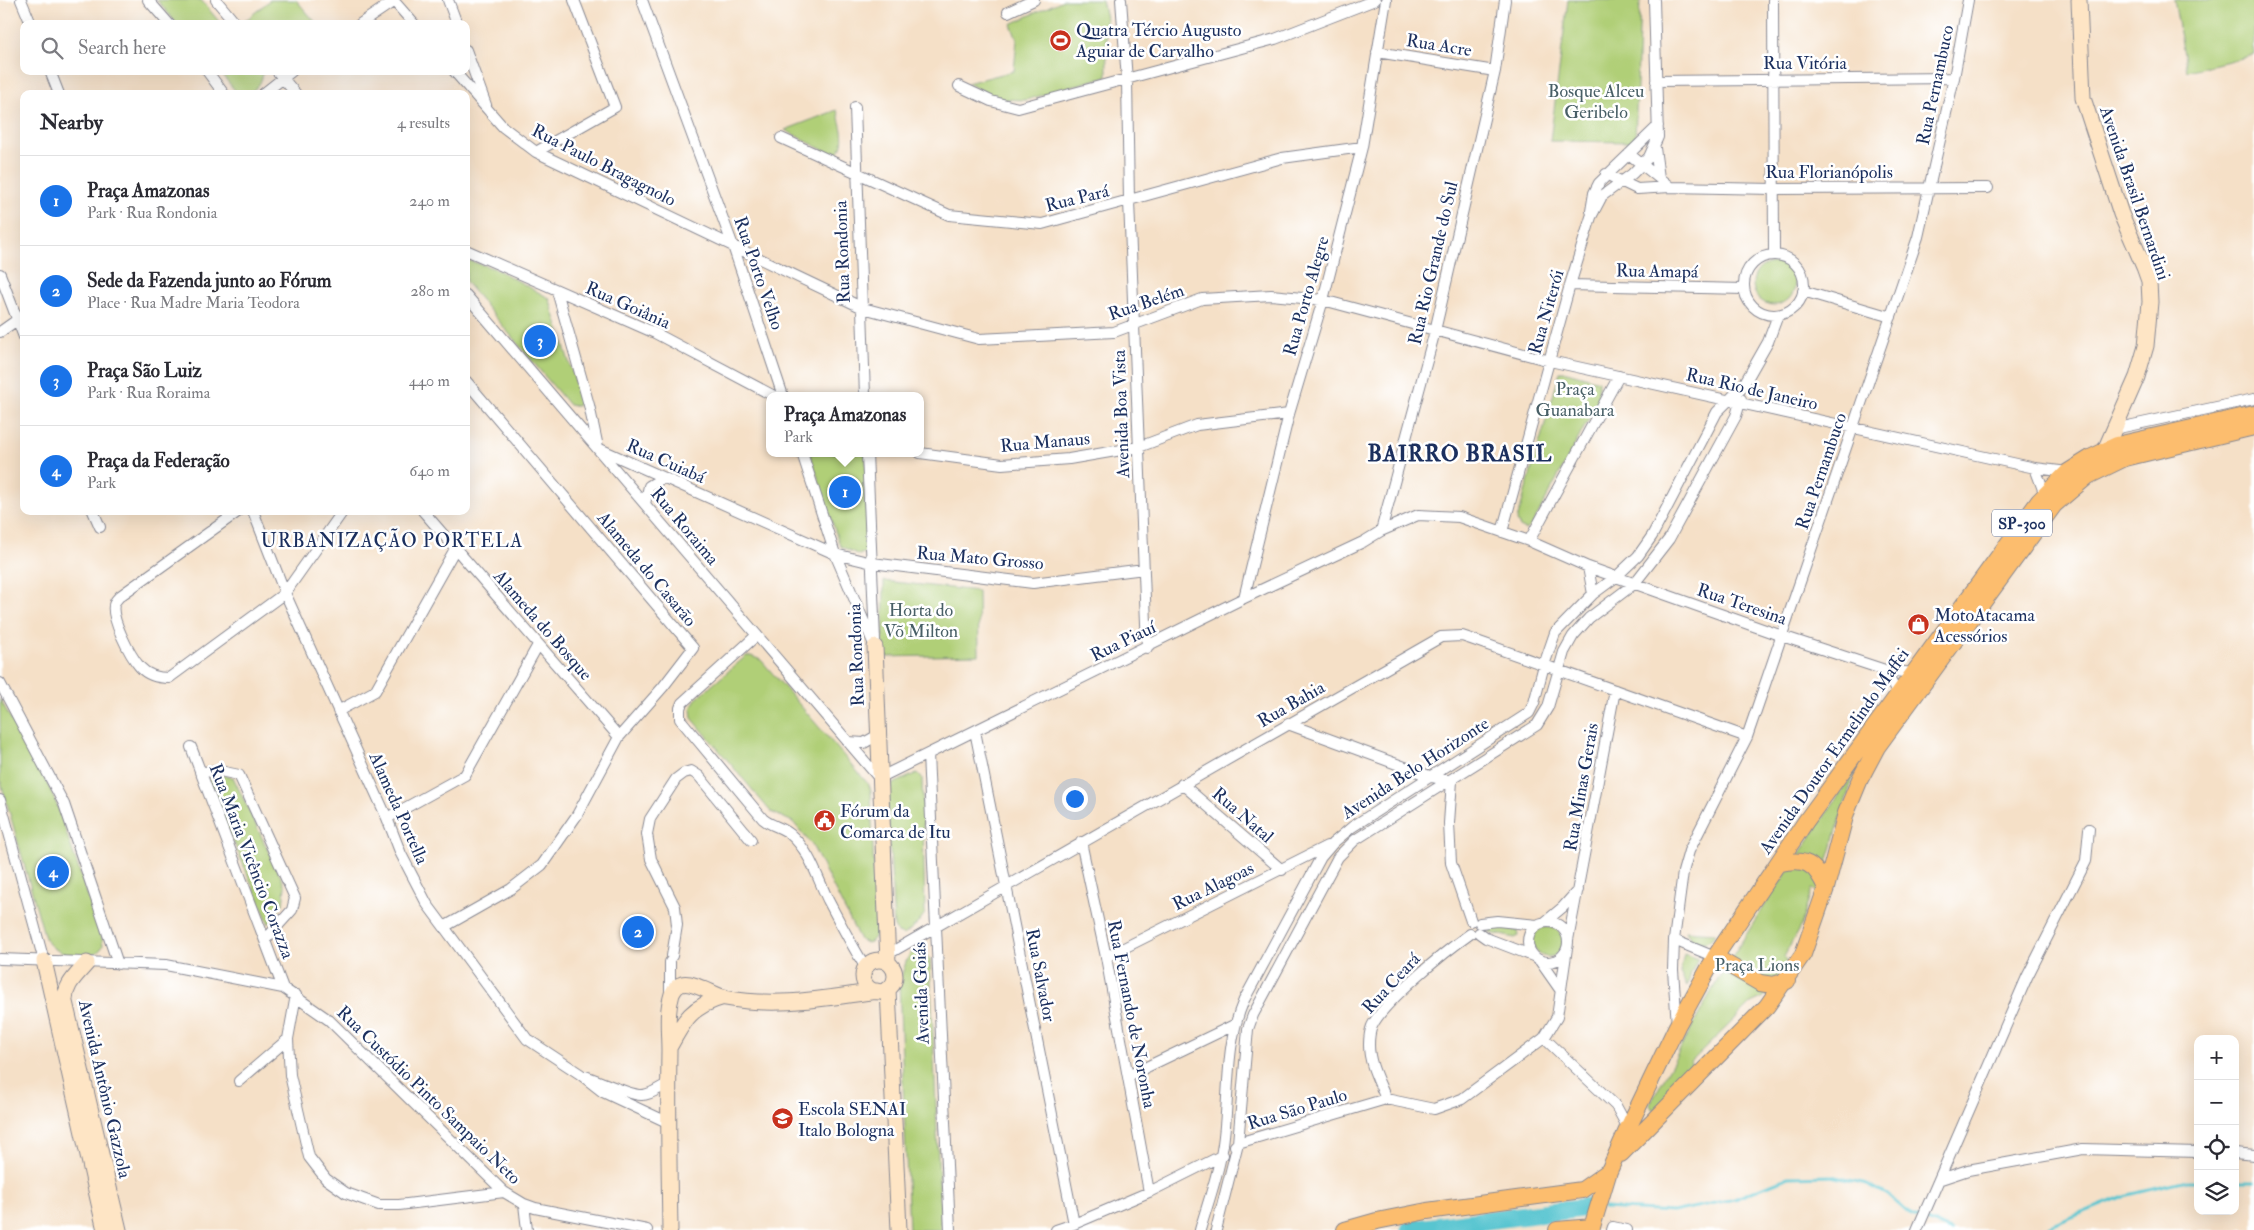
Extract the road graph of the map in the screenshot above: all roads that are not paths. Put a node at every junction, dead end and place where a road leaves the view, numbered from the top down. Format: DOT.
graph roads {
  1 [pos="21,0"];
  2 [pos="148,0"];
  3 [pos="216,0"];
  4 [pos="394,0"];
  5 [pos="448,0"];
  6 [pos="574,0"];
  7 [pos="642,0"];
  8 [pos="1034,0"];
  9 [pos="1121,0"];
  10 [pos="1375,0"];
  11 [pos="1386,0"];
  12 [pos="1505,0"];
  13 [pos="1654,0"];
  14 [pos="1773,0"];
  15 [pos="1968,0"];
  16 [pos="2079,0"];
  17 [pos="1008,12"];
  18 [pos="29,20"];
  19 [pos="166,20"];
  20 [pos="233,20"];
  21 [pos="366,20"];
  22 [pos="411,20"];
  23 [pos="456,20"];
  24 [pos="1377,52"];
  25 [pos="470,61"];
  26 [pos="1495,71"];
  27 [pos="52,75"];
  28 [pos="210,75"];
  29 [pos="280,75"];
  30 [pos="457,75"];
  31 [pos="1954,78"];
  32 [pos="1127,80"];
  33 [pos="1772,80"];
  34 [pos="1656,81"];
  35 [pos="959,86"];
  36 [pos="57,90"];
  37 [pos="221,90"];
  38 [pos="267,90"];
  39 [pos="293,90"];
  40 [pos="855,107"];
  41 [pos="488,111"];
  42 [pos="1658,126"];
  43 [pos="781,138"];
  44 [pos="1362,147"];
  45 [pos="1655,148"];
  46 [pos="536,152"];
  47 [pos="1629,154"];
  48 [pos="1642,165"];
  49 [pos="857,174"];
  50 [pos="1606,174"];
  51 [pos="1659,178"];
  52 [pos="1620,182"];
  53 [pos="1670,187"];
  54 [pos="1929,188"];
  55 [pos="1988,188"];
  56 [pos="1773,189"];
  57 [pos="1129,202"];
  58 [pos="1591,217"];
  59 [pos="733,246"];
  60 [pos="470,254"];
  61 [pos="1774,255"];
  62 [pos="0,274"];
  63 [pos="1570,285"];
  64 [pos="1744,289"];
  65 [pos="1803,290"];
  66 [pos="557,291"];
  67 [pos="470,300"];
  68 [pos="1323,300"];
  69 [pos="863,308"];
  70 [pos="1778,315"];
  71 [pos="20,317"];
  72 [pos="1891,317"];
  73 [pos="1134,324"];
  74 [pos="1434,331"];
  75 [pos="0,332"];
  76 [pos="1550,361"];
  77 [pos="1619,376"];
  78 [pos="470,385"];
  79 [pos="1743,386"];
  80 [pos="766,392"];
  81 [pos="782,392"];
  82 [pos="865,392"];
  83 [pos="2254,399"];
  84 [pos="1727,400"];
  85 [pos="1741,403"];
  86 [pos="1289,414"];
  87 [pos="2254,414"];
  88 [pos="2254,427"];
  89 [pos="1853,428"];
  90 [pos="2114,429"];
  91 [pos="1139,447"];
  92 [pos="598,448"];
  93 [pos="2105,450"];
  94 [pos="924,454"];
  95 [pos="803,457"];
  96 [pos="867,457"];
  97 [pos="2035,468"];
  98 [pos="2068,472"];
  99 [pos="663,478"];
  100 [pos="2045,495"];
  101 [pos="645,504"];
  102 [pos="95,515"];
  103 [pos="233,515"];
  104 [pos="255,515"];
  105 [pos="340,515"];
  106 [pos="426,515"];
  107 [pos="100,528"];
  108 [pos="1381,532"];
  109 [pos="1502,532"];
  110 [pos="1529,541"];
  111 [pos="455,549"];
  112 [pos="835,554"];
  113 [pos="872,563"];
  114 [pos="1588,567"];
  115 [pos="1144,569"];
  116 [pos="1616,577"];
  117 [pos="1634,584"];
  118 [pos="285,593"];
  119 [pos="1593,594"];
  120 [pos="1244,598"];
  121 [pos="757,635"];
  122 [pos="1782,636"];
  123 [pos="538,645"];
  124 [pos="875,646"];
  125 [pos="1147,648"];
  126 [pos="1544,665"];
  127 [pos="1885,670"];
  128 [pos="1560,671"];
  129 [pos="1914,673"];
  130 [pos="0,683"];
  131 [pos="1614,690"];
  132 [pos="1898,694"];
  133 [pos="338,711"];
  134 [pos="1288,724"];
  135 [pos="975,731"];
  136 [pos="878,736"];
  137 [pos="619,737"];
  138 [pos="1747,738"];
  139 [pos="848,742"];
  140 [pos="191,746"];
  141 [pos="928,754"];
  142 [pos="200,772"];
  143 [pos="1432,777"];
  144 [pos="879,778"];
  145 [pos="1452,781"];
  146 [pos="1182,784"];
  147 [pos="0,800"];
  148 [pos="388,818"];
  149 [pos="2089,829"];
  150 [pos="751,840"];
  151 [pos="1080,842"];
  152 [pos="1333,843"];
  153 [pos="1293,864"];
  154 [pos="1778,864"];
  155 [pos="1314,869"];
  156 [pos="1282,870"];
  157 [pos="1328,876"];
  158 [pos="1006,885"];
  159 [pos="1826,888"];
  160 [pos="1578,889"];
  161 [pos="1541,923"];
  162 [pos="937,924"];
  163 [pos="444,927"];
  164 [pos="1475,928"];
  165 [pos="1734,928"];
  166 [pos="265,940"];
  167 [pos="1674,940"];
  168 [pos="1568,944"];
  169 [pos="1106,957"];
  170 [pos="1715,957"];
  171 [pos="1537,958"];
  172 [pos="0,959"];
  173 [pos="44,961"];
  174 [pos="87,963"];
  175 [pos="875,963"];
  176 [pos="118,964"];
  177 [pos="1742,972"];
  178 [pos="1786,981"];
  179 [pos="283,988"];
  180 [pos="697,988"];
  181 [pos="883,990"];
  182 [pos="1561,991"];
  183 [pos="296,995"];
  184 [pos="842,996"];
  185 [pos="724,997"];
  186 [pos="671,1001"];
  187 [pos="696,1009"];
  188 [pos="1240,1010"];
  189 [pos="1253,1014"];
  190 [pos="1234,1025"];
  191 [pos="1677,1026"];
  192 [pos="1544,1038"];
  193 [pos="288,1039"];
  194 [pos="1246,1042"];
  195 [pos="1231,1043"];
  196 [pos="669,1050"];
  197 [pos="580,1074"];
  198 [pos="1128,1076"];
  199 [pos="239,1081"];
  200 [pos="667,1084"];
  201 [pos="1642,1098"];
  202 [pos="1386,1099"];
  203 [pos="1616,1106"];
  204 [pos="667,1122"];
  205 [pos="1628,1128"];
  206 [pos="1238,1143"];
  207 [pos="2194,1152"];
  208 [pos="2239,1153"];
  209 [pos="2254,1155"];
  210 [pos="1220,1158"];
  211 [pos="1610,1168"];
  212 [pos="1941,1179"];
  213 [pos="1582,1190"];
  214 [pos="504,1192"];
  215 [pos="1149,1192"];
  216 [pos="524,1204"];
  217 [pos="1596,1214"];
  218 [pos="1074,1224"];
  219 [pos="1918,1228"];
  220 [pos="105,1230"];
  221 [pos="119,1230"];
  222 [pos="527,1230"];
  223 [pos="647,1230"];
  224 [pos="670,1230"];
  225 [pos="899,1230"];
  226 [pos="950,1230"];
  227 [pos="1056,1230"];
  228 [pos="1200,1230"];
  229 [pos="1216,1230"];
  230 [pos="1345,1230"];
  231 [pos="1557,1230"];
  232 [pos="1612,1230"];
  233 [pos="1627,1230"];
  1 -- 18 [label="street"];
  2 -- 19 [label="street"];
  3 -- 20 [label="street"];
  4 -- 21 [label="street"];
  4 -- 22 [label="street"];
  5 -- 23 [label="street"];
  6 -- 46 [label="street"];
  7 -- 59 [label="street, Rua Porto Velho"];
  8 -- 17 [label="street"];
  9 -- 32 [label="street, Avenida Boa Vista"];
  10 -- 32 [label="street"];
  11 -- 24 [label="street, Rua Porto Alegre"];
  12 -- 26 [label="street, Rua Rio Grande do Sul"];
  13 -- 34 [label="street"];
  14 -- 33 [label="street"];
  15 -- 31 [label="street, Rua Pernambuco"];
  16 -- 90 [label="street, Avenida Brasil Bernardini"];
  24 -- 26 [label="street, Rua Acre"];
  24 -- 44 [label="street, Rua Porto Alegre"];
  25 -- 41 [label="street"];
  26 -- 74 [label="street, Rua Rio Grande do Sul"];
  27 -- 36 [label="street"];
  28 -- 37 [label="street"];
  29 -- 38 [label="street"];
  29 -- 39 [label="street"];
  30 -- 41 [label="street, Rua Paulo Bragagnolo"];
  31 -- 33 [label="street, Rua Vitória"];
  31 -- 54 [label="street, Rua Pernambuco"];
  32 -- 35 [label="street"];
  32 -- 57 [label="street, Avenida Boa Vista"];
  33 -- 34 [label="street, Rua Vitória"];
  33 -- 56 [label="street"];
  34 -- 42 [label="street"];
  40 -- 49 [label="street, Rua Rondonia"];
  41 -- 46 [label="street, Rua Paulo Bragagnolo"];
  42 -- 45 [label="street"];
  42 -- 47 [label="street, Rua Niterói"];
  43 -- 49 [label="street, Rua Pará"];
  44 -- 57 [label="street, Rua Pará"];
  44 -- 68 [label="street, Rua Porto Alegre"];
  45 -- 48 [label="street, Rua Niterói"];
  45 -- 51 [label="street"];
  46 -- 59 [label="street, Rua Paulo Bragagnolo"];
  47 -- 48 [label="street"];
  47 -- 50 [label="street, Rua Niterói"];
  48 -- 51 [label="street"];
  48 -- 52 [label="street, Rua Niterói"];
  49 -- 57 [label="street, Rua Pará"];
  49 -- 69 [label="street, Rua Rondonia"];
  50 -- 52 [label="street, Rua Florianópolis"];
  50 -- 58 [label="street, Rua Niterói"];
  51 -- 53 [label="street"];
  52 -- 53 [label="street, Rua Florianópolis"];
  52 -- 58 [label="street, Rua Niterói"];
  53 -- 56 [label="street, Rua Florianópolis"];
  54 -- 55 [label="street, Rua Florianópolis"];
  54 -- 56 [label="street, Rua Florianópolis"];
  54 -- 72 [label="street, Rua Pernambuco"];
  56 -- 61 [label="street"];
  57 -- 73 [label="street, Avenida Boa Vista"];
  58 -- 63 [label="street, Rua Niterói"];
  59 -- 69 [label="street, Rua Belém"];
  59 -- 81 [label="street, Rua Porto Velho"];
  60 -- 66 [label="street, Rua Goiânia"];
  61 -- 64 [label="street"];
  61 -- 65 [label="street"];
  62 -- 71 [label="street"];
  63 -- 64 [label="street, Rua Amapá"];
  63 -- 76 [label="street, Rua Niterói"];
  64 -- 70 [label="street"];
  65 -- 70 [label="street"];
  65 -- 72 [label="street"];
  66 -- 80 [label="street, Rua Goiânia"];
  66 -- 92 [label="street, Rua Cuiabá"];
  67 -- 92 [label="street, Rua Roraima"];
  68 -- 73 [label="street, Rua Belém"];
  68 -- 74 [label="street, Rua Belém"];
  68 -- 86 [label="street, Rua Porto Alegre"];
  69 -- 73 [label="street, Rua Belém"];
  69 -- 82 [label="street, Rua Rondonia"];
  70 -- 79 [label="street, Avenida Belo Horizonte"];
  71 -- 75 [label="street"];
  72 -- 89 [label="street, Rua Pernambuco"];
  73 -- 91 [label="street, Avenida Boa Vista"];
  74 -- 76 [label="street, Rua Belém"];
  74 -- 108 [label="street, Rua Rio Grande do Sul"];
  76 -- 77 [label="street, Rua Rio de Janeiro"];
  76 -- 109 [label="street, Rua Niterói"];
  77 -- 84 [label="street, Rua Rio de Janeiro"];
  77 -- 110 [label="street"];
  78 -- 137 [label="street, Alameda do Casarão"];
  79 -- 84 [label="street, Avenida Belo Horizonte"];
  79 -- 85 [label="street, Avenida Belo Horizonte"];
  83 -- 90 [label="street"];
  84 -- 85 [label="street, Rua Rio de Janeiro"];
  84 -- 116 [label="street, Avenida Belo Horizonte"];
  85 -- 89 [label="street, Rua Rio de Janeiro"];
  85 -- 117 [label="street, Avenida Belo Horizonte"];
  86 -- 91 [label="street, Rua Manaus"];
  86 -- 120 [label="street, Rua Porto Alegre"];
  87 -- 93 [label="main road, Avenida Doutor Ermelindo Maffei / SP-300"];
  88 -- 159 [label="main road, Avenida Doutor Ermelindo Maffei / SP-300"];
  89 -- 97 [label="street, Rua Rio de Janeiro"];
  89 -- 122 [label="street, Rua Pernambuco"];
  90 -- 93 [label="street, Avenida Brasil Bernardini"];
  91 -- 94 [label="street, Rua Manaus"];
  91 -- 115 [label="street, Avenida Boa Vista"];
  92 -- 99 [label="street, Rua Cuiabá"];
  92 -- 101 [label="street, Rua Roraima"];
  93 -- 98 [label="main road, Avenida Doutor Ermelindo Maffei / SP-300"];
  95 -- 112 [label="street"];
  96 -- 113 [label="street, Rua Rondonia"];
  97 -- 98 [label="street, Rua Rio de Janeiro"];
  97 -- 100 [label="street"];
  98 -- 100 [label="main road, Avenida Doutor Ermelindo Maffei / SP-300"];
  99 -- 101 [label="street"];
  99 -- 112 [label="street, Rua Cuiabá"];
  100 -- 129 [label="main road, Avenida Doutor Ermelindo Maffei / SP-300"];
  101 -- 121 [label="street, Rua Roraima"];
  102 -- 107 [label="street"];
  103 -- 118 [label="street"];
  104 -- 118 [label="street, Alameda Portella"];
  105 -- 118 [label="street"];
  106 -- 111 [label="street, Alameda do Bosque"];
  108 -- 109 [label="street, Rua Teresina"];
  108 -- 120 [label="street, Rua Piauí"];
  109 -- 110 [label="street, Rua Teresina"];
  110 -- 114 [label="street, Rua Teresina"];
  111 -- 123 [label="street, Alameda do Bosque"];
  111 -- 133 [label="street"];
  112 -- 113 [label="street, Rua Cuiabá"];
  112 -- 124 [label="street"];
  113 -- 115 [label="street, Rua Mato Grosso"];
  113 -- 124 [label="street, Rua Rondonia"];
  114 -- 116 [label="street, Rua Teresina"];
  114 -- 119 [label="street"];
  115 -- 125 [label="street, Avenida Boa Vista"];
  116 -- 117 [label="street, Rua Teresina"];
  116 -- 119 [label="street, Avenida Belo Horizonte"];
  117 -- 122 [label="street, Rua Teresina"];
  117 -- 128 [label="street, Avenida Belo Horizonte"];
  118 -- 133 [label="street, Alameda Portella"];
  119 -- 126 [label="street, Avenida Belo Horizonte"];
  120 -- 125 [label="street, Rua Piauí"];
  121 -- 139 [label="street, Rua Roraima"];
  121 -- 175 [label="street"];
  122 -- 127 [label="street, Rua Teresina"];
  122 -- 138 [label="street, Rua Pernambuco"];
  123 -- 137 [label="street, Alameda do Bosque"];
  123 -- 148 [label="street"];
  124 -- 136 [label="street, Rua Rondonia"];
  125 -- 135 [label="street, Rua Piauí"];
  126 -- 128 [label="street, Rua Bahia"];
  126 -- 134 [label="street, Rua Bahia"];
  126 -- 143 [label="street, Avenida Belo Horizonte"];
  127 -- 129 [label="street, Rua Teresina"];
  127 -- 132 [label="street"];
  128 -- 131 [label="street, Rua Bahia"];
  128 -- 145 [label="street, Avenida Belo Horizonte"];
  129 -- 132 [label="main road, Avenida Doutor Ermelindo Maffei / SP-300"];
  130 -- 176 [label="street"];
  131 -- 138 [label="street, Rua Bahia"];
  131 -- 160 [label="street, Rua Minas Gerais"];
  132 -- 154 [label="main road, Avenida Doutor Ermelindo Maffei / SP-300"];
  133 -- 148 [label="street, Alameda Portella"];
  134 -- 143 [label="street"];
  134 -- 146 [label="street, Rua Bahia"];
  135 -- 141 [label="street, Rua Piauí"];
  135 -- 158 [label="street, Rua Salvador"];
  136 -- 139 [label="street"];
  136 -- 144 [label="street, Avenida Goiás"];
  137 -- 163 [label="street, Alameda do Casarão"];
  138 -- 167 [label="street, Rua Pernambuco"];
  139 -- 144 [label="street, Rua Roraima"];
  140 -- 142 [label="street, Rua Maria Vicêncio Corazza"];
  141 -- 144 [label="street, Rua Piauí"];
  141 -- 162 [label="street, Avenida Goiás"];
  142 -- 166 [label="street, Rua Maria Vicêncio Corazza"];
  142 -- 166 [label="street"];
  143 -- 145 [label="street"];
  143 -- 152 [label="street, Avenida Belo Horizonte"];
  144 -- 175 [label="street, Avenida Goiás"];
  145 -- 157 [label="street, Avenida Belo Horizonte"];
  145 -- 164 [label="street"];
  146 -- 151 [label="street, Rua Bahia"];
  146 -- 156 [label="street, Rua Natal"];
  147 -- 173 [label="street"];
  148 -- 163 [label="street, Alameda Portella"];
  149 -- 212 [label="street"];
  150 -- 186 [label="street"];
  151 -- 158 [label="street, Rua Bahia"];
  151 -- 169 [label="street, Rua Fernando de Noronha"];
  152 -- 153 [label="street, Rua Alagoas"];
  152 -- 155 [label="street, Avenida Belo Horizonte"];
  153 -- 155 [label="street"];
  153 -- 156 [label="street, Rua Alagoas"];
  154 -- 159 [label="main road"];
  154 -- 165 [label="main road, Avenida Doutor Ermelindo Maffei / SP-300"];
  155 -- 157 [label="street"];
  155 -- 188 [label="street, Avenida Belo Horizonte"];
  156 -- 169 [label="street, Rua Alagoas"];
  157 -- 189 [label="street, Avenida Belo Horizonte"];
  158 -- 162 [label="street, Rua Bahia"];
  158 -- 218 [label="street, Rua Salvador"];
  159 -- 178 [label="main road, Avenida Doutor Ermelindo Maffei / SP-300"];
  160 -- 161 [label="street"];
  160 -- 168 [label="street, Rua Minas Gerais"];
  161 -- 164 [label="street"];
  161 -- 168 [label="street"];
  161 -- 171 [label="street"];
  162 -- 175 [label="street, Rua Bahia"];
  162 -- 226 [label="street, Avenida Goiás"];
  163 -- 197 [label="street, Alameda Portella"];
  164 -- 171 [label="street"];
  164 -- 202 [label="street, Rua Ceará"];
  165 -- 170 [label="main road, Avenida Doutor Ermelindo Maffei / SP-300"];
  165 -- 177 [label="main road"];
  166 -- 179 [label="street, Rua Maria Vicêncio Corazza"];
  167 -- 170 [label="street"];
  167 -- 191 [label="street, Rua Pernambuco"];
  168 -- 171 [label="street"];
  168 -- 182 [label="street, Rua Minas Gerais"];
  169 -- 198 [label="street, Rua Fernando de Noronha"];
  170 -- 177 [label="main road"];
  170 -- 191 [label="main road, Avenida Doutor Ermelindo Maffei / SP-300"];
  171 -- 182 [label="street"];
  172 -- 173 [label="street, Rua Custódio Pinto Sampaio Neto"];
  173 -- 174 [label="street, Rua Custódio Pinto Sampaio Neto"];
  173 -- 220 [label="street, Avenida Antônio Gazzola"];
  174 -- 176 [label="street, Rua Custódio Pinto Sampaio Neto"];
  174 -- 221 [label="street, Avenida Antônio Gazzola"];
  175 -- 181 [label="street"];
  175 -- 181 [label="street, Avenida Goiás"];
  175 -- 184 [label="street"];
  176 -- 179 [label="street, Rua Custódio Pinto Sampaio Neto"];
  177 -- 178 [label="main road"];
  178 -- 211 [label="main road, Avenida Doutor Ermelindo Maffei / SP-300"];
  179 -- 183 [label="street, Rua Custódio Pinto Sampaio Neto"];
  180 -- 185 [label="street"];
  180 -- 186 [label="street"];
  180 -- 187 [label="street"];
  181 -- 184 [label="street"];
  181 -- 225 [label="street, Avenida Goiás"];
  182 -- 192 [label="street, Rua Minas Gerais"];
  183 -- 193 [label="street"];
  183 -- 214 [label="street, Rua Custódio Pinto Sampaio Neto"];
  184 -- 185 [label="street"];
  185 -- 187 [label="street"];
  186 -- 187 [label="street"];
  186 -- 196 [label="street"];
  187 -- 196 [label="street"];
  188 -- 189 [label="street"];
  188 -- 190 [label="street, Avenida Belo Horizonte"];
  189 -- 194 [label="street, Avenida Belo Horizonte"];
  190 -- 195 [label="street, Avenida Belo Horizonte"];
  190 -- 198 [label="street"];
  191 -- 201 [label="main road, Avenida Doutor Ermelindo Maffei / SP-300"];
  192 -- 202 [label="street, Rua São Paulo"];
  192 -- 203 [label="street"];
  193 -- 199 [label="street"];
  193 -- 214 [label="street"];
  194 -- 195 [label="street"];
  194 -- 206 [label="street, Avenida Belo Horizonte"];
  195 -- 210 [label="street, Avenida Belo Horizonte"];
  196 -- 200 [label="street"];
  197 -- 200 [label="street, Alameda Portella"];
  197 -- 204 [label="street, Alameda Portella"];
  198 -- 215 [label="street, Rua Fernando de Noronha"];
  200 -- 204 [label="street"];
  201 -- 203 [label="street"];
  201 -- 205 [label="main road, Avenida Doutor Ermelindo Maffei / SP-300"];
  202 -- 206 [label="street, Rua São Paulo"];
  203 -- 205 [label="street"];
  204 -- 224 [label="street"];
  205 -- 211 [label="main road, Avenida Doutor Ermelindo Maffei / SP-300"];
  206 -- 210 [label="street, Rua São Paulo"];
  206 -- 229 [label="street, Avenida Belo Horizonte"];
  207 -- 212 [label="street"];
  208 -- 209 [label="street"];
  210 -- 215 [label="street, Rua São Paulo"];
  210 -- 228 [label="street, Avenida Belo Horizonte"];
  211 -- 213 [label="main road, SP-300"];
  211 -- 217 [label="main road, Avenida Doutor Ermelindo Maffei"];
  212 -- 219 [label="street"];
  213 -- 217 [label="main road"];
  213 -- 230 [label="main road, SP-300"];
  214 -- 216 [label="street, Rua Custódio Pinto Sampaio Neto"];
  215 -- 218 [label="street, Rua São Paulo"];
  216 -- 222 [label="street"];
  216 -- 223 [label="street, Rua Custódio Pinto Sampaio Neto"];
  217 -- 231 [label="main road"];
  218 -- 227 [label="street, Rua São Paulo"];
  232 -- 233 [label="street"];
}
